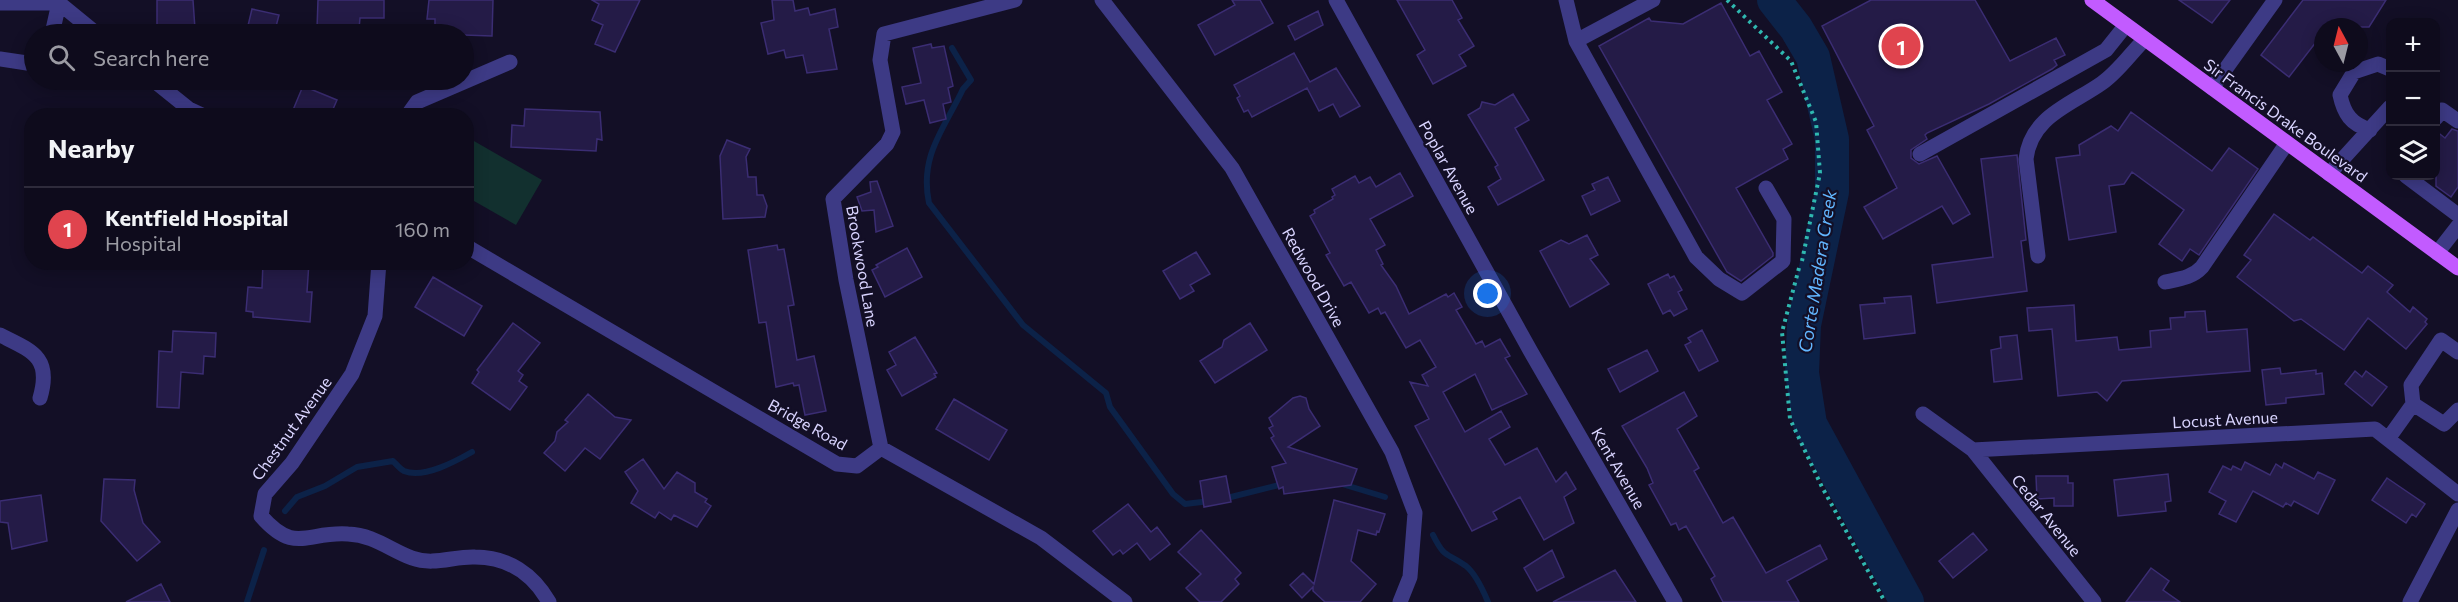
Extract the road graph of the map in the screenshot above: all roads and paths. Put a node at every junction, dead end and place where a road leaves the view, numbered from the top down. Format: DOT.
graph roads {
  1 [pos="1015,0"];
  2 [pos="1102,0"];
  3 [pos="1336,0"];
  4 [pos="1566,0"];
  5 [pos="1653,0"];
  6 [pos="1727,0"];
  7 [pos="2092,0"];
  8 [pos="2275,0"];
  9 [pos="58,2"];
  10 [pos="0,3"];
  11 [pos="54,24"];
  12 [pos="85,24"];
  13 [pos="2126,25"];
  14 [pos="2145,39"];
  15 [pos="1576,41"];
  16 [pos="0,59"];
  17 [pos="24,63"];
  18 [pos="510,63"];
  19 [pos="2386,67"];
  20 [pos="474,78"];
  21 [pos="2212,88"];
  22 [pos="165,90"];
  23 [pos="446,90"];
  24 [pos="188,108"];
  25 [pos="413,108"];
  26 [pos="2386,112"];
  27 [pos="2440,113"];
  28 [pos="2458,121"];
  29 [pos="2370,130"];
  30 [pos="2287,143"];
  31 [pos="1920,154"];
  32 [pos="2329,174"];
  33 [pos="2411,180"];
  34 [pos="1766,189"];
  35 [pos="2458,215"];
  36 [pos="2458,226"];
  37 [pos="474,251"];
  38 [pos="2438,253"];
  39 [pos="2038,256"];
  40 [pos="2458,268"];
  41 [pos="378,270"];
  42 [pos="2165,282"];
  43 [pos="0,335"];
  44 [pos="1531,352"];
  45 [pos="2458,352"];
  46 [pos="39,398"];
  47 [pos="2413,404"];
  48 [pos="2458,410"];
  49 [pos="1923,414"];
  50 [pos="2388,439"];
  51 [pos="881,448"];
  52 [pos="1972,450"];
  53 [pos="2458,494"];
  54 [pos="2458,510"];
  55 [pos="549,602"];
  56 [pos="1125,602"];
  57 [pos="1400,602"];
  58 [pos="1675,602"];
  59 [pos="1885,602"];
  60 [pos="2094,602"];
  61 [pos="2410,602"];
  1 -- 51 [label="street, Brookwood Lane"];
  2 -- 57 [label="street, Redwood Drive"];
  3 -- 44 [label="street, Poplar Avenue"];
  4 -- 15 [label="street"];
  5 -- 15 [label="street"];
  6 -- 59 [label="path"];
  7 -- 13 [label="main road, Sir Francis Drake Boulevard"];
  8 -- 21 [label="street"];
  9 -- 10 [label="street"];
  9 -- 11 [label="street"];
  9 -- 12 [label="street"];
  13 -- 14 [label="main road, Sir Francis Drake Boulevard"];
  13 -- 31 [label="street"];
  14 -- 21 [label="main road, Sir Francis Drake Boulevard"];
  14 -- 39 [label="street"];
  15 -- 34 [label="street"];
  16 -- 17 [label="street"];
  18 -- 20 [label="street"];
  19 -- 29 [label="street"];
  21 -- 30 [label="main road, Sir Francis Drake Boulevard"];
  22 -- 24 [label="street"];
  23 -- 25 [label="street"];
  26 -- 29 [label="street"];
  27 -- 28 [label="street"];
  29 -- 32 [label="street"];
  30 -- 32 [label="main road, Sir Francis Drake Boulevard"];
  30 -- 42 [label="street"];
  32 -- 38 [label="main road, Sir Francis Drake Boulevard"];
  33 -- 35 [label="street"];
  36 -- 38 [label="street"];
  37 -- 51 [label="street, Bridge Road"];
  38 -- 40 [label="main road, Sir Francis Drake Boulevard"];
  41 -- 55 [label="street, Chestnut Avenue"];
  43 -- 46 [label="street"];
  44 -- 58 [label="street, Kent Avenue"];
  45 -- 47 [label="street"];
  47 -- 48 [label="street"];
  47 -- 50 [label="street"];
  49 -- 52 [label="street, Cedar Avenue"];
  50 -- 52 [label="street, Locust Avenue"];
  50 -- 53 [label="street, Locust Avenue"];
  51 -- 56 [label="street"];
  52 -- 60 [label="street, Cedar Avenue"];
  54 -- 61 [label="street"];
}
